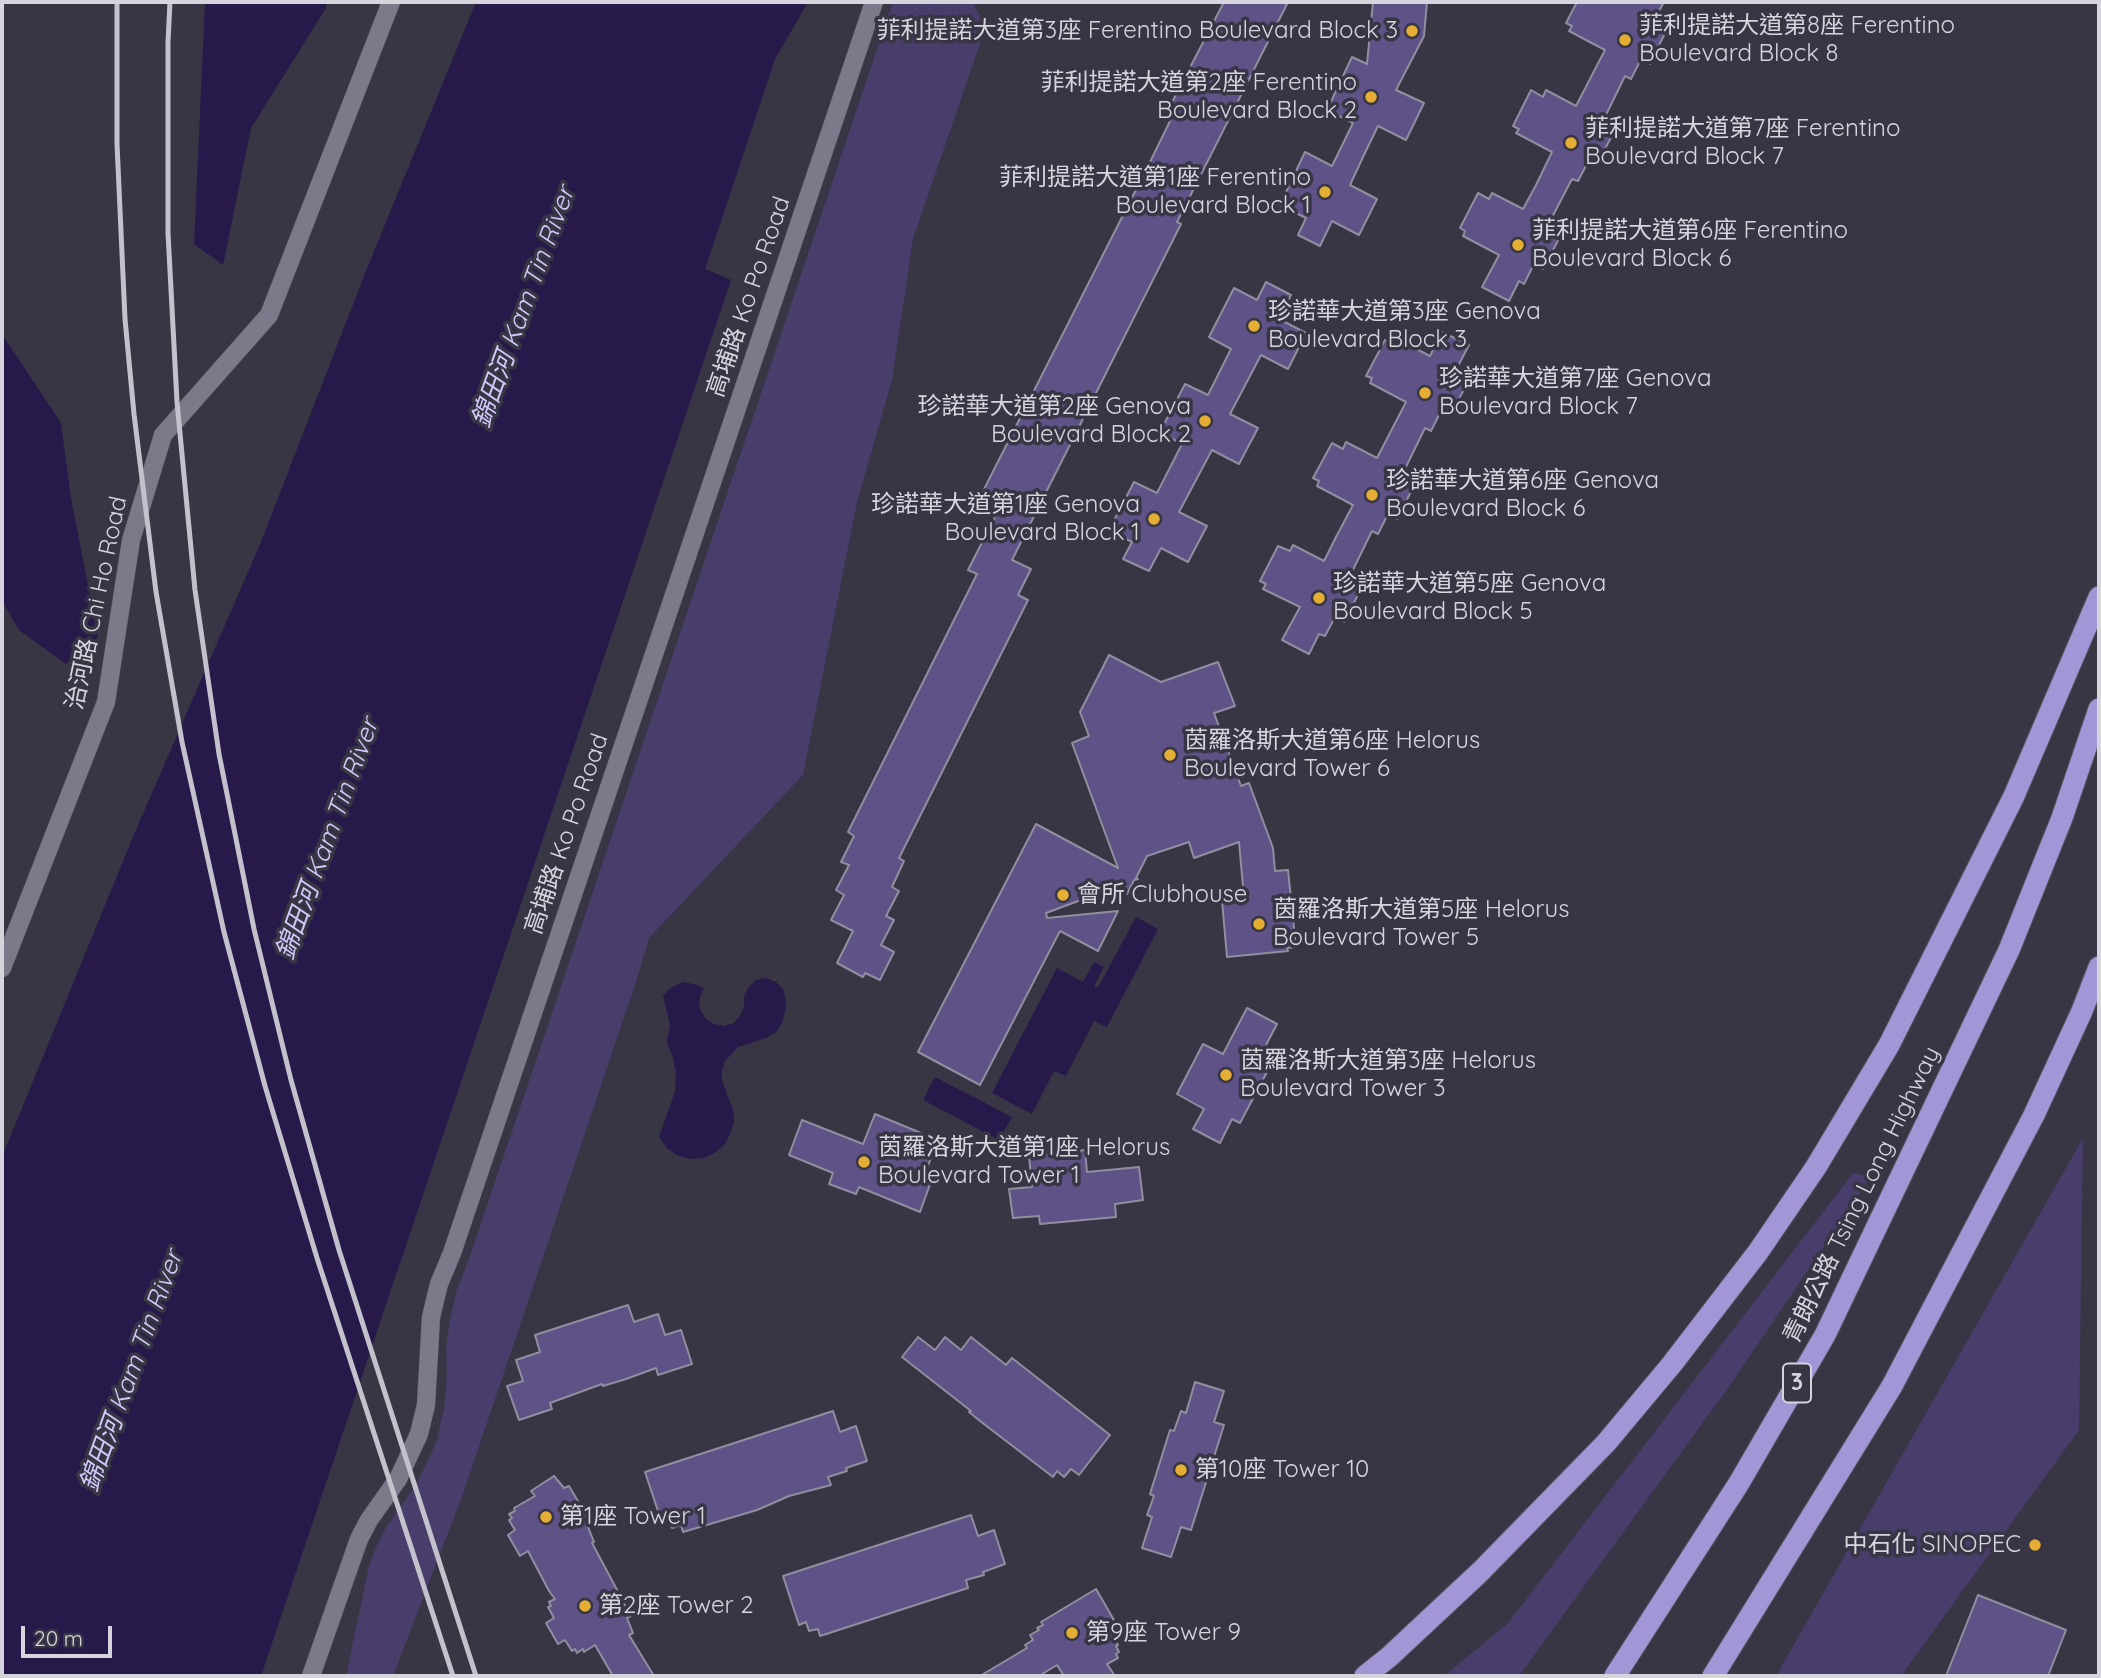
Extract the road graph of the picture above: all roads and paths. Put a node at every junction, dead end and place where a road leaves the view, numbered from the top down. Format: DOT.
graph roads {
  1 [pos="391,2"];
  2 [pos="874,2"];
  3 [pos="2099,597"];
  4 [pos="2099,709"];
  5 [pos="2099,967"];
  6 [pos="2,968"];
  7 [pos="312,1676"];
  8 [pos="1365,1676"];
  9 [pos="1615,1676"];
  10 [pos="1713,1676"];
  1 -- 6 [label="street, 治河路 Chi Ho Road"];
  2 -- 7 [label="street, 高埔路 Ko Po Road"];
  3 -- 8 [label="highway"];
  4 -- 9 [label="highway, 青朗公路 Tsing Long Highway / 3"];
  5 -- 10 [label="highway"];
}
